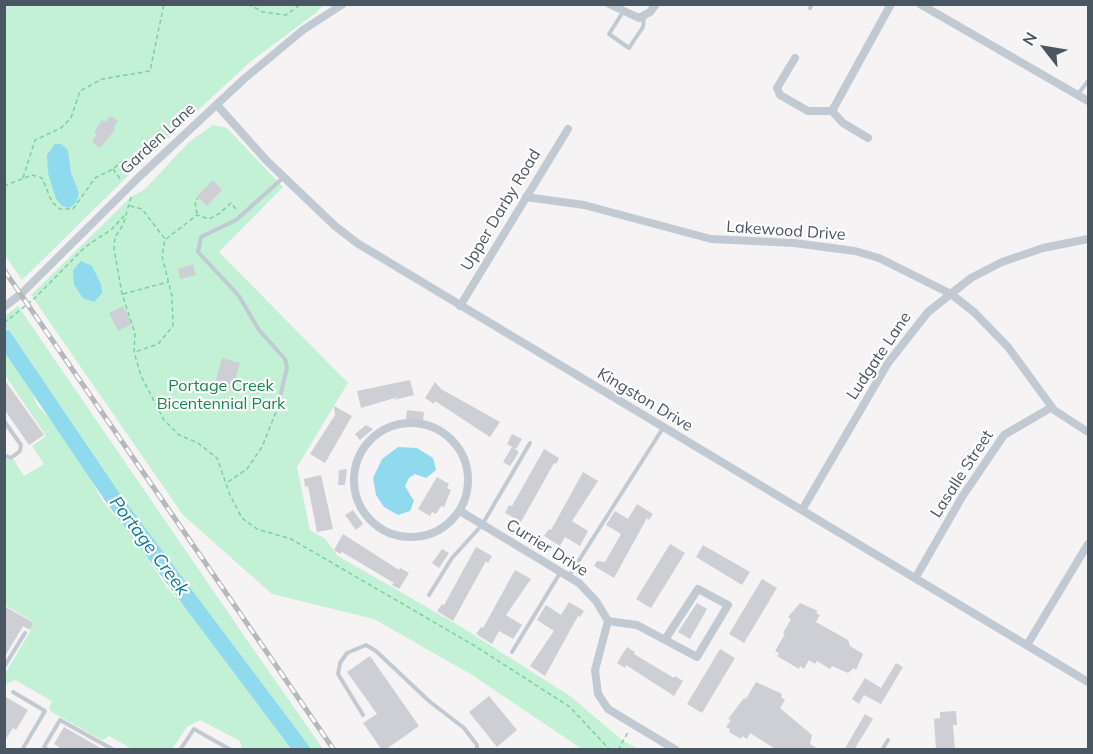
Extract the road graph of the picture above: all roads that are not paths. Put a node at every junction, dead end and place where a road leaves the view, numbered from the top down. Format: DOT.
graph roads {
  1 [pos="609,4"];
  2 [pos="656,4"];
  3 [pos="891,4"];
  4 [pos="920,4"];
  5 [pos="341,5"];
  6 [pos="934,8"];
  7 [pos="623,11"];
  8 [pos="644,17"];
  9 [pos="795,58"];
  10 [pos="1089,81"];
  11 [pos="1077,95"];
  12 [pos="1089,101"];
  13 [pos="217,105"];
  14 [pos="832,111"];
  15 [pos="568,129"];
  16 [pos="868,138"];
  17 [pos="284,177"];
  18 [pos="526,197"];
  19 [pos="1089,240"];
  20 [pos="951,294"];
  21 [pos="460,306"];
  22 [pos="4,307"];
  23 [pos="278,405"];
  24 [pos="1052,407"];
  25 [pos="4,421"];
  26 [pos="663,428"];
  27 [pos="1089,432"];
  28 [pos="530,443"];
  29 [pos="4,455"];
  30 [pos="802,510"];
  31 [pos="460,511"];
  32 [pos="482,525"];
  33 [pos="1089,544"];
  34 [pos="565,574"];
  35 [pos="916,577"];
  36 [pos="429,595"];
  37 [pos="608,621"];
  38 [pos="25,633"];
  39 [pos="666,639"];
  40 [pos="1027,645"];
  41 [pos="512,652"];
  42 [pos="4,667"];
  43 [pos="1089,682"];
  44 [pos="13,693"];
  45 [pos="363,715"];
  46 [pos="888,740"];
  47 [pos="22,750"];
  48 [pos="48,750"];
  49 [pos="114,750"];
  50 [pos="180,750"];
  51 [pos="231,750"];
  52 [pos="477,750"];
  53 [pos="676,750"];
  54 [pos="882,750"];
  1 -- 7 [label="street"];
  2 -- 8 [label="street"];
  3 -- 14 [label="street"];
  4 -- 6 [label="street"];
  5 -- 13 [label="street, Garden Lane"];
  6 -- 11 [label="street"];
  7 -- 8 [label="street"];
  7 -- 8 [label="lane"];
  9 -- 14 [label="street"];
  10 -- 11 [label="lane"];
  11 -- 12 [label="street"];
  13 -- 17 [label="street, Kingston Drive"];
  13 -- 22 [label="street, Garden Lane"];
  14 -- 16 [label="street"];
  15 -- 18 [label="street, Upper Darby Road"];
  17 -- 21 [label="street, Kingston Drive"];
  17 -- 23 [label="lane"];
  18 -- 20 [label="street, Lakewood Drive"];
  18 -- 21 [label="street, Upper Darby Road"];
  19 -- 20 [label="street, Ludgate Lane"];
  20 -- 24 [label="street, Lakewood Drive"];
  20 -- 30 [label="street, Ludgate Lane"];
  21 -- 26 [label="street, Kingston Drive"];
  24 -- 27 [label="street, Lakewood Drive"];
  24 -- 35 [label="street, Lasalle Street"];
  25 -- 29 [label="lane"];
  26 -- 30 [label="street, Kingston Drive"];
  26 -- 34 [label="lane"];
  28 -- 32 [label="lane"];
  30 -- 35 [label="street, Kingston Drive"];
  31 -- 31 [label="street"];
  31 -- 32 [label="street, Currier Drive"];
  32 -- 34 [label="street, Currier Drive"];
  32 -- 36 [label="lane"];
  33 -- 40 [label="street"];
  34 -- 37 [label="street, Currier Drive"];
  34 -- 41 [label="lane"];
  35 -- 40 [label="street, Kingston Drive"];
  37 -- 39 [label="street"];
  37 -- 53 [label="street"];
  38 -- 42 [label="lane"];
  39 -- 39 [label="street"];
  40 -- 43 [label="street, Kingston Drive"];
  44 -- 47 [label="lane"];
  45 -- 52 [label="lane"];
  46 -- 54 [label="lane"];
  48 -- 49 [label="lane"];
  50 -- 51 [label="lane"];
}
